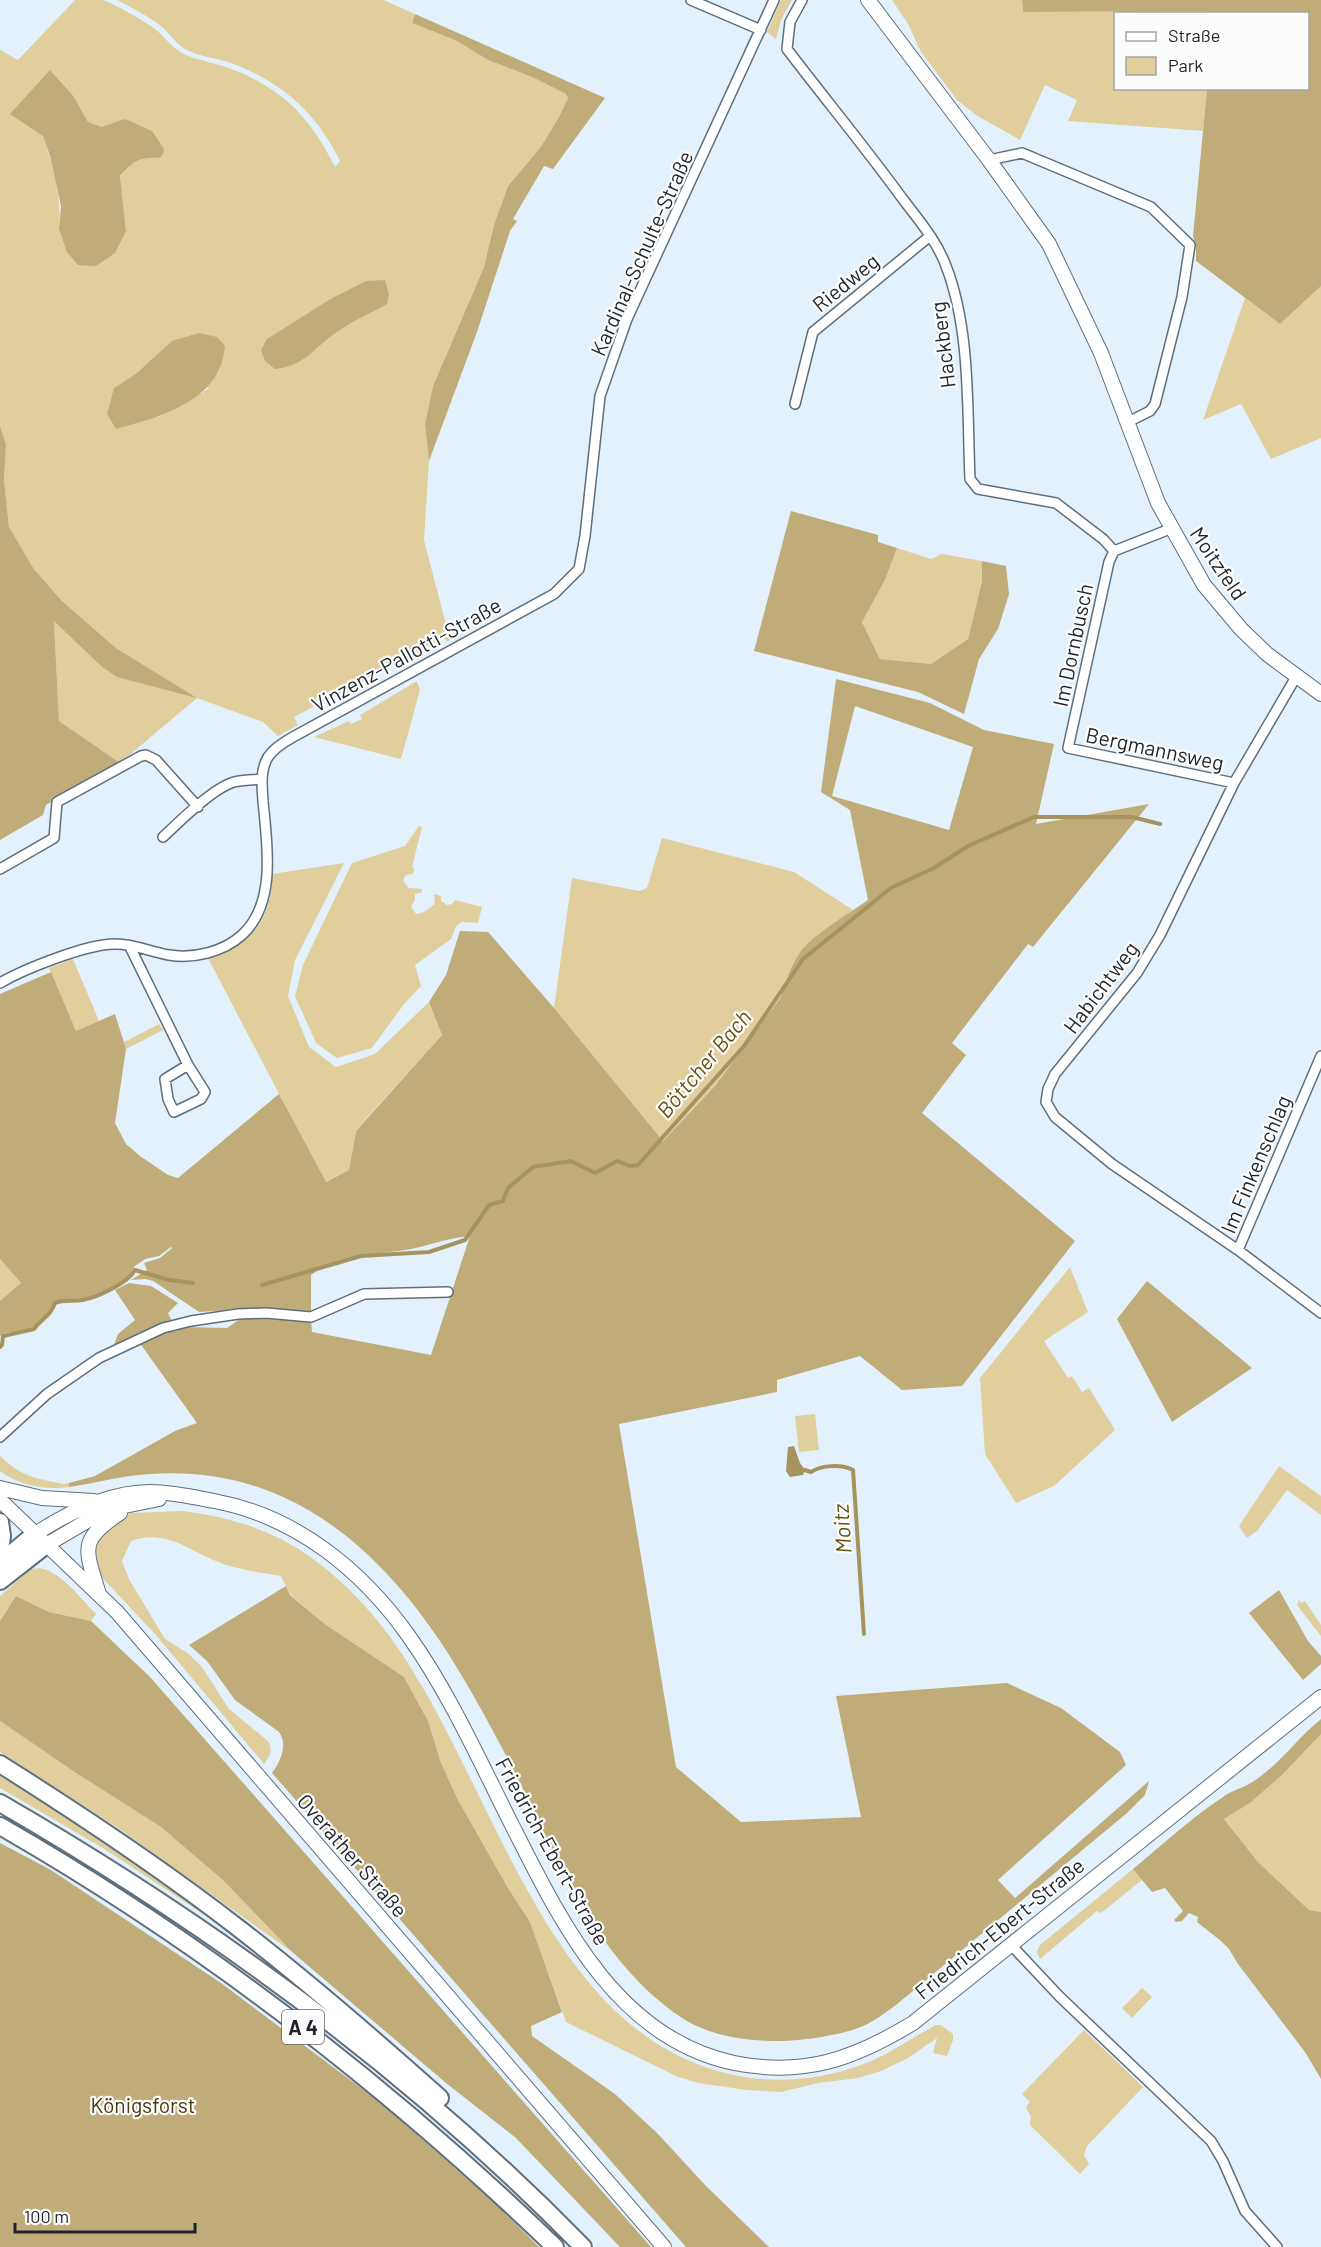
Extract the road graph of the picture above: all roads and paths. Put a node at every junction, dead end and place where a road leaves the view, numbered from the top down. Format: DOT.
graph roads {
  1 [pos="691,0"];
  2 [pos="774,0"];
  3 [pos="802,0"];
  4 [pos="868,0"];
  5 [pos="761,30"];
  6 [pos="989,160"];
  7 [pos="930,236"];
  8 [pos="795,404"];
  9 [pos="1126,423"];
  10 [pos="1170,529"];
  11 [pos="1114,551"];
  12 [pos="579,569"];
  13 [pos="1296,677"];
  14 [pos="1321,694"];
  15 [pos="1068,748"];
  16 [pos="262,779"];
  17 [pos="1234,783"];
  18 [pos="198,807"];
  19 [pos="163,837"];
  20 [pos="0,869"];
  21 [pos="130,946"];
  22 [pos="0,983"];
  23 [pos="1320,1061"];
  24 [pos="188,1065"];
  25 [pos="1238,1250"];
  26 [pos="448,1292"];
  27 [pos="1321,1313"];
  28 [pos="0,1437"];
  29 [pos="0,1488"];
  30 [pos="176,1496"];
  31 [pos="0,1500"];
  32 [pos="99,1501"];
  33 [pos="135,1504"];
  34 [pos="0,1522"];
  35 [pos="41,1540"];
  36 [pos="0,1549"];
  37 [pos="0,1563"];
  38 [pos="0,1581"];
  39 [pos="98,1593"];
  40 [pos="1321,1697"];
  41 [pos="0,1764"];
  42 [pos="0,1803"];
  43 [pos="0,1827"];
  44 [pos="1011,1945"];
  45 [pos="535,2198"];
  46 [pos="555,2247"];
  47 [pos="583,2247"];
  48 [pos="664,2247"];
  49 [pos="1277,2247"];
  1 -- 5 [label="street"];
  2 -- 5 [label="street, Kardinal-Schulte-Straße"];
  3 -- 7 [label="street, Hackberg"];
  4 -- 6 [label="main road, Moitzfeld"];
  5 -- 12 [label="street, Kardinal-Schulte-Straße"];
  6 -- 9 [label="main road, Moitzfeld"];
  6 -- 9 [label="street"];
  7 -- 8 [label="street, Riedweg"];
  7 -- 11 [label="street, Hackberg"];
  9 -- 10 [label="main road, Moitzfeld"];
  10 -- 11 [label="street"];
  10 -- 13 [label="main road, Moitzfeld"];
  11 -- 15 [label="street, Im Dornbusch"];
  12 -- 16 [label="street, Vinzenz-Pallotti-Straße"];
  13 -- 14 [label="main road, Moitzfeld"];
  13 -- 17 [label="street, Habichtweg"];
  15 -- 17 [label="street, Bergmannsweg"];
  16 -- 18 [label="street"];
  16 -- 21 [label="street, Vinzenz-Pallotti-Straße"];
  17 -- 25 [label="street, Habichtweg"];
  18 -- 19 [label="street"];
  18 -- 20 [label="street"];
  21 -- 22 [label="street, Vinzenz-Pallotti-Straße"];
  21 -- 24 [label="street"];
  23 -- 25 [label="street, Im Finkenschlag"];
  24 -- 24 [label="street"];
  25 -- 27 [label="street, Im Finkenschlag"];
  26 -- 28 [label="street"];
  29 -- 32 [label="main road"];
  30 -- 32 [label="main road, Friedrich-Ebert-Straße"];
  30 -- 33 [label="main road"];
  30 -- 44 [label="main road, Friedrich-Ebert-Straße"];
  31 -- 35 [label="main road, Overather Straße"];
  32 -- 35 [label="main road"];
  33 -- 35 [label="main road"];
  33 -- 39 [label="main road"];
  34 -- 36 [label="highway"];
  35 -- 37 [label="highway"];
  35 -- 38 [label="highway"];
  35 -- 39 [label="main road, Overather Straße"];
  39 -- 48 [label="main road, Overather Straße"];
  40 -- 44 [label="main road, Friedrich-Ebert-Straße"];
  41 -- 45 [label="highway"];
  42 -- 45 [label="highway, A 4"];
  43 -- 46 [label="highway, A 4"];
  44 -- 49 [label="street"];
  45 -- 47 [label="highway, A 4"];
}
